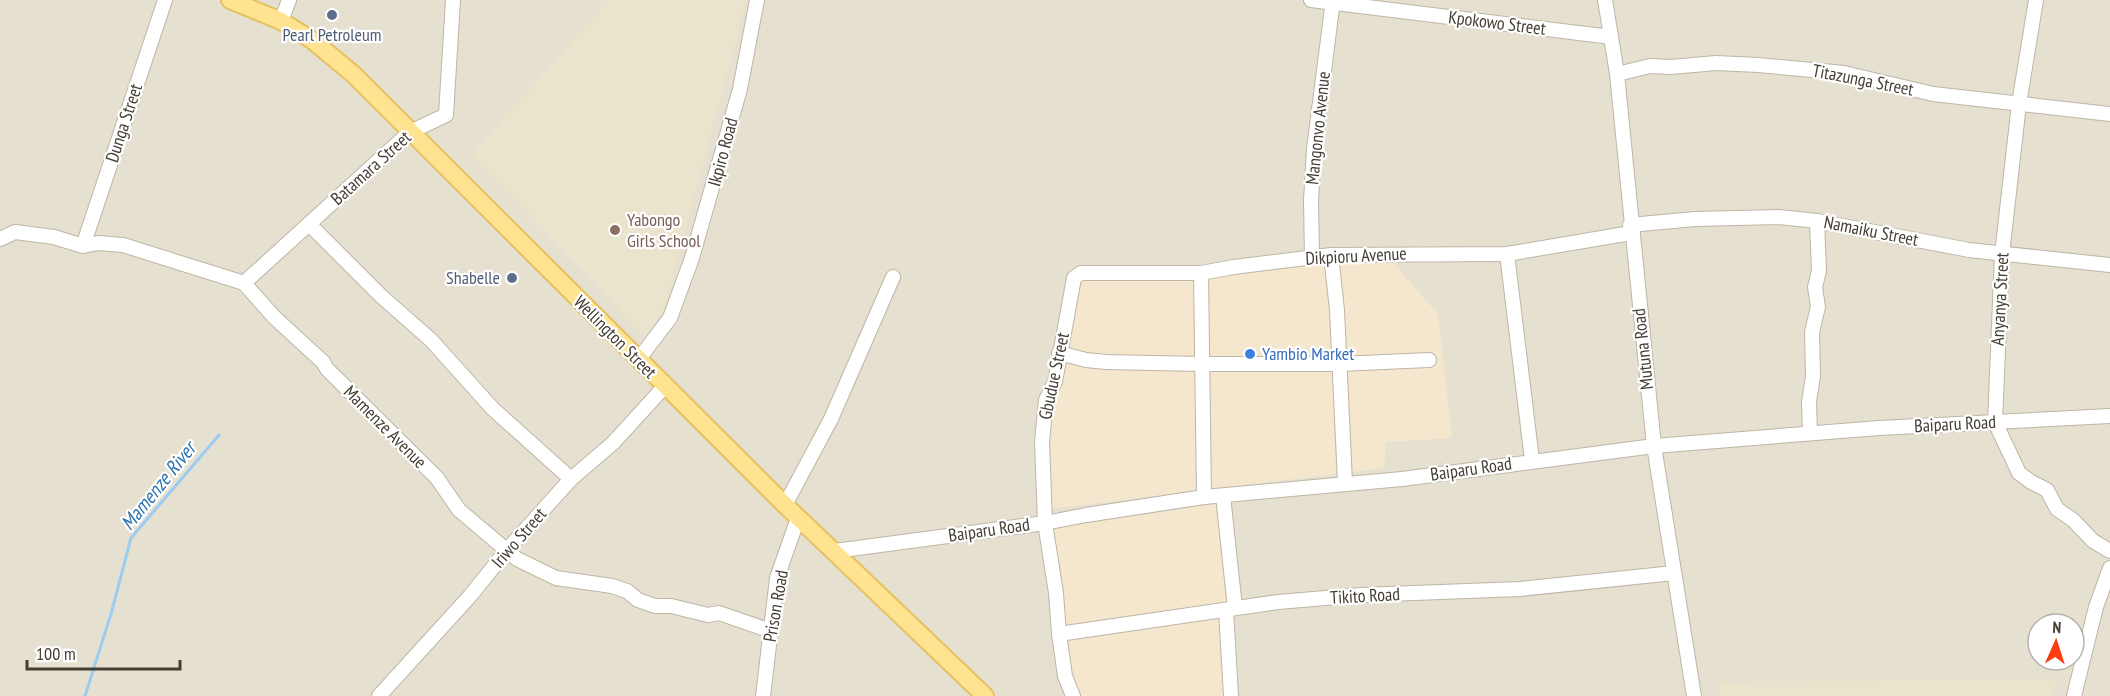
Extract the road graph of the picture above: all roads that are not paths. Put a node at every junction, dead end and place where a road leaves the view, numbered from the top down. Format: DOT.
graph roads {
  1 [pos="165,0"];
  2 [pos="231,0"];
  3 [pos="289,0"];
  4 [pos="453,0"];
  5 [pos="757,0"];
  6 [pos="1311,0"];
  7 [pos="1605,0"];
  8 [pos="2036,0"];
  9 [pos="1333,1"];
  10 [pos="281,21"];
  11 [pos="1611,37"];
  12 [pos="1617,74"];
  13 [pos="2019,104"];
  14 [pos="2110,114"];
  15 [pos="410,132"];
  16 [pos="1817,221"];
  17 [pos="309,224"];
  18 [pos="1631,229"];
  19 [pos="0,239"];
  20 [pos="84,246"];
  21 [pos="1507,254"];
  22 [pos="2002,254"];
  23 [pos="1331,255"];
  24 [pos="1312,257"];
  25 [pos="2110,266"];
  26 [pos="1081,273"];
  27 [pos="1201,273"];
  28 [pos="893,277"];
  29 [pos="244,283"];
  30 [pos="1059,352"];
  31 [pos="638,360"];
  32 [pos="1429,360"];
  33 [pos="1202,364"];
  34 [pos="1339,364"];
  35 [pos="665,386"];
  36 [pos="2110,416"];
  37 [pos="1995,422"];
  38 [pos="1810,433"];
  39 [pos="1654,446"];
  40 [pos="1532,460"];
  41 [pos="571,479"];
  42 [pos="1345,483"];
  43 [pos="1223,496"];
  44 [pos="1204,497"];
  45 [pos="785,505"];
  46 [pos="798,518"];
  47 [pos="1045,523"];
  48 [pos="507,550"];
  49 [pos="835,551"];
  50 [pos="2110,551"];
  51 [pos="2110,568"];
  52 [pos="1674,573"];
  53 [pos="1231,609"];
  54 [pos="771,631"];
  55 [pos="1059,634"];
  56 [pos="379,696"];
  57 [pos="762,696"];
  58 [pos="985,696"];
  59 [pos="1073,696"];
  60 [pos="1231,696"];
  61 [pos="1694,696"];
  62 [pos="2074,696"];
  1 -- 20 [label="street, Dunga Street"];
  2 -- 10 [label="main road, Wellington Street"];
  3 -- 10 [label="street"];
  4 -- 15 [label="street, Batamara Street"];
  5 -- 31 [label="street, Ikpiro Road"];
  6 -- 9 [label="street, Kpokowo Street"];
  7 -- 11 [label="street, Mutuna Road"];
  8 -- 13 [label="street, Anyanya Street"];
  9 -- 11 [label="street, Kpokowo Street"];
  9 -- 24 [label="street, Mangonvo Avenue"];
  10 -- 15 [label="main road, Wellington Street"];
  11 -- 12 [label="street, Mutuna Road"];
  12 -- 13 [label="street, Titazunga Street"];
  12 -- 18 [label="street, Mutuna Road"];
  13 -- 14 [label="street, Titazunga Street"];
  13 -- 22 [label="street, Anyanya Street"];
  15 -- 17 [label="street, Batamara Street"];
  15 -- 31 [label="main road, Wellington Street"];
  16 -- 18 [label="street, Namaiku Street"];
  16 -- 22 [label="street, Namaiku Street"];
  16 -- 38 [label="street"];
  17 -- 29 [label="street, Batamara Street"];
  17 -- 41 [label="street"];
  18 -- 21 [label="street, Dikpioru Avenue"];
  18 -- 39 [label="street, Mutuna Road"];
  19 -- 20 [label="street"];
  20 -- 29 [label="street"];
  21 -- 23 [label="street, Dikpioru Avenue"];
  21 -- 40 [label="street"];
  22 -- 25 [label="street, Namaiku Street"];
  22 -- 37 [label="street, Anyanya Street"];
  23 -- 24 [label="street, Dikpioru Avenue"];
  23 -- 34 [label="street"];
  24 -- 27 [label="street, Dikpioru Avenue"];
  26 -- 27 [label="street, Dikpioru Avenue"];
  26 -- 30 [label="street, Gbudue Street"];
  27 -- 33 [label="street"];
  28 -- 45 [label="street"];
  29 -- 48 [label="street, Mamenze Avenue"];
  30 -- 33 [label="street"];
  30 -- 47 [label="street, Gbudue Street"];
  31 -- 35 [label="main road, Wellington Street"];
  32 -- 34 [label="street"];
  33 -- 34 [label="street"];
  33 -- 44 [label="street"];
  34 -- 42 [label="street"];
  35 -- 41 [label="street, Iriwo Street"];
  35 -- 45 [label="main road, Wellington Street"];
  36 -- 37 [label="street, Baiparu Road"];
  37 -- 38 [label="street, Baiparu Road"];
  37 -- 50 [label="street, Anyanya Street"];
  38 -- 39 [label="street, Baiparu Road"];
  39 -- 40 [label="street, Baiparu Road"];
  39 -- 52 [label="street, Mutuna Road"];
  40 -- 42 [label="street, Baiparu Road"];
  41 -- 48 [label="street, Iriwo Street"];
  42 -- 43 [label="street, Baiparu Road"];
  43 -- 44 [label="street, Baiparu Road"];
  43 -- 53 [label="street"];
  44 -- 47 [label="street, Baiparu Road"];
  45 -- 46 [label="main road, Wellington Street"];
  46 -- 49 [label="main road, Wellington Street"];
  46 -- 54 [label="street, Prison Road"];
  47 -- 49 [label="street, Baiparu Road"];
  47 -- 55 [label="street, Gbudue Street"];
  48 -- 54 [label="street, Mamenze Avenue"];
  48 -- 56 [label="street, Iriwo Street"];
  49 -- 58 [label="main road, Wellington Street"];
  51 -- 62 [label="street"];
  52 -- 53 [label="street, Tikito Road"];
  52 -- 61 [label="street, Mutuna Road"];
  53 -- 55 [label="street, Tikito Road"];
  53 -- 60 [label="street"];
  54 -- 57 [label="street, Prison Road"];
  55 -- 59 [label="street, Gbudue Street"];
}
